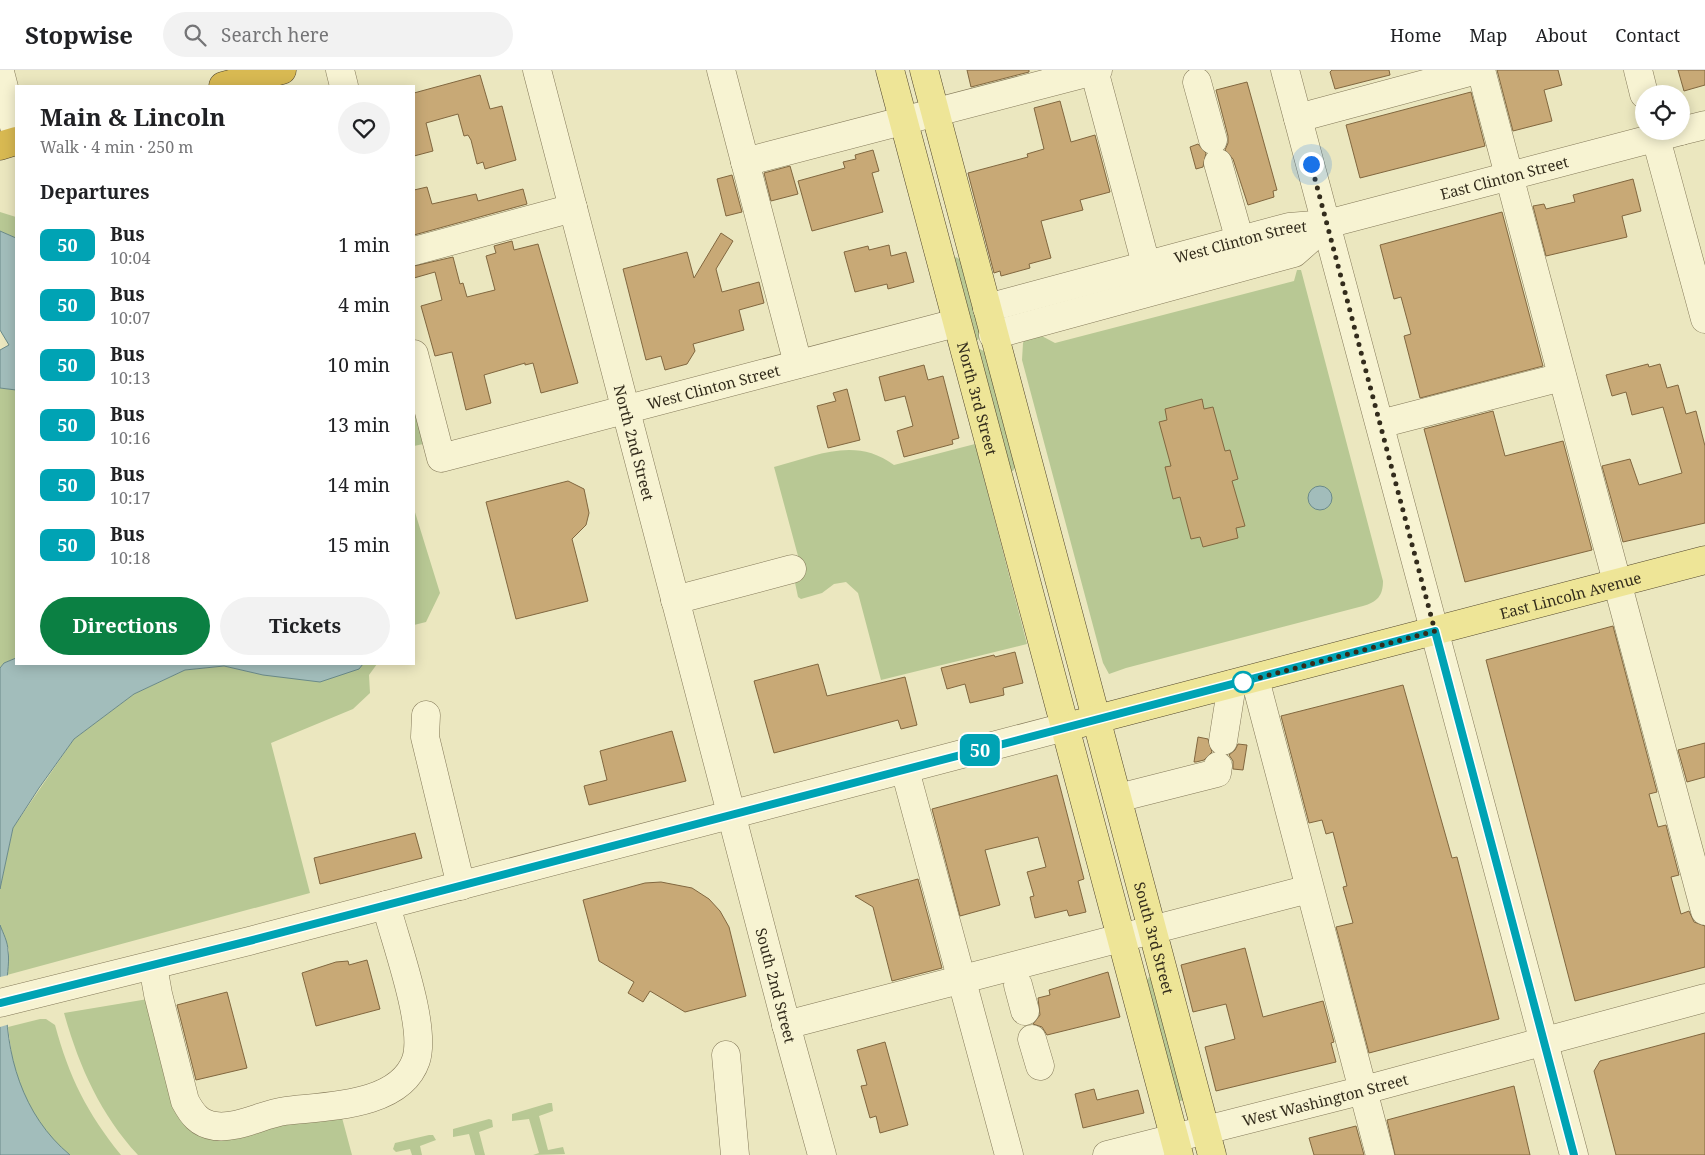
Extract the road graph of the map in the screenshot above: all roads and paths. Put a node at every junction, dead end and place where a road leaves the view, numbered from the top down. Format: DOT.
graph roads {
  1 [pos="282,70"];
  2 [pos="340,70"];
  3 [pos="537,70"];
  4 [pos="721,70"];
  5 [pos="890,70"];
  6 [pos="924,70"];
  7 [pos="1096,70"];
  8 [pos="1285,70"];
  9 [pos="1477,70"];
  10 [pos="1481,70"];
  11 [pos="1638,70"];
  12 [pos="0,72"];
  13 [pos="1197,82"];
  14 [pos="227,85"];
  15 [pos="344,85"];
  16 [pos="1642,85"];
  17 [pos="935,112"];
  18 [pos="1298,118"];
  19 [pos="903,120"];
  20 [pos="1705,125"];
  21 [pos="1690,128"];
  22 [pos="15,130"];
  23 [pos="1642,140"];
  24 [pos="1669,140"];
  25 [pos="15,141"];
  26 [pos="0,146"];
  27 [pos="745,162"];
  28 [pos="1509,175"];
  29 [pos="573,208"];
  30 [pos="1327,224"];
  31 [pos="1240,241"];
  32 [pos="415,251"];
  33 [pos="1146,266"];
  34 [pos="1153,292"];
  35 [pos="986,308"];
  36 [pos="1705,319"];
  37 [pos="956,323"];
  38 [pos="993,335"];
  39 [pos="415,358"];
  40 [pos="798,364"];
  41 [pos="1562,377"];
  42 [pos="625,409"];
  43 [pos="1380,424"];
  44 [pos="1705,560"];
  45 [pos="792,569"];
  46 [pos="1618,583"];
  47 [pos="675,600"];
  48 [pos="1435,631"];
  49 [pos="1244,682"];
  50 [pos="426,715"];
  51 [pos="1097,719"];
  52 [pos="1065,727"];
  53 [pos="904,770"];
  54 [pos="1118,798"];
  55 [pos="731,816"];
  56 [pos="461,886"];
  57 [pos="1310,889"];
  58 [pos="386,905"];
  59 [pos="1705,911"];
  60 [pos="1153,930"];
  61 [pos="1121,938"];
  62 [pos="153,966"];
  63 [pos="960,978"];
  64 [pos="1018,985"];
  65 [pos="1705,998"];
  66 [pos="0,1003"];
  67 [pos="1025,1011"];
  68 [pos="786,1025"];
  69 [pos="1032,1039"];
  70 [pos="1543,1041"];
  71 [pos="726,1055"];
  72 [pos="1040,1066"];
  73 [pos="1364,1090"];
  74 [pos="1209,1143"];
  75 [pos="1176,1146"];
  76 [pos="735,1155"];
  77 [pos="822,1155"];
  78 [pos="1010,1155"];
  79 [pos="1108,1155"];
  80 [pos="1380,1155"];
  81 [pos="1574,1155"];
  1 -- 14 [label="highway"];
  2 -- 15 [label="street"];
  3 -- 29 [label="street, North 2nd Street"];
  4 -- 27 [label="street"];
  5 -- 19 [label="main road, North 3rd Street"];
  6 -- 17 [label="main road"];
  7 -- 17 [label="street"];
  7 -- 33 [label="street"];
  8 -- 18 [label="street"];
  9 -- 18 [label="street"];
  10 -- 28 [label="street"];
  11 -- 16 [label="street"];
  12 -- 22 [label="street"];
  13 -- 31 [label="street"];
  17 -- 19 [label="street"];
  17 -- 35 [label="main road"];
  18 -- 30 [label="street"];
  19 -- 27 [label="street"];
  19 -- 37 [label="main road, North 3rd Street"];
  20 -- 21 [label="street, East Clinton Street"];
  23 -- 28 [label="street, East Clinton Street"];
  24 -- 36 [label="street"];
  25 -- 26 [label="highway"];
  27 -- 40 [label="street"];
  28 -- 30 [label="street, East Clinton Street"];
  28 -- 41 [label="street"];
  29 -- 32 [label="street"];
  29 -- 42 [label="street, North 2nd Street"];
  30 -- 31 [label="street, West Clinton Street"];
  30 -- 34 [label="street, West Clinton Street"];
  30 -- 43 [label="street"];
  31 -- 33 [label="street, West Clinton Street"];
  33 -- 34 [label="street"];
  33 -- 35 [label="street, West Clinton Street"];
  34 -- 38 [label="street, West Clinton Street"];
  35 -- 38 [label="main road"];
  37 -- 40 [label="street, West Clinton Street"];
  37 -- 52 [label="main road, North 3rd Street"];
  38 -- 51 [label="main road"];
  39 -- 42 [label="street, West Clinton Street"];
  40 -- 42 [label="street, West Clinton Street"];
  41 -- 43 [label="street"];
  41 -- 46 [label="street"];
  42 -- 47 [label="street, North 2nd Street"];
  43 -- 48 [label="street"];
  44 -- 46 [label="main road, East Lincoln Avenue"];
  45 -- 47 [label="street"];
  46 -- 48 [label="main road, East Lincoln Avenue"];
  46 -- 59 [label="street"];
  47 -- 55 [label="street, North 2nd Street"];
  48 -- 49 [label="main road, East Lincoln Avenue"];
  48 -- 70 [label="street"];
  49 -- 51 [label="main road, East Lincoln Avenue"];
  49 -- 54 [label="street"];
  49 -- 57 [label="street"];
  50 -- 56 [label="street"];
  51 -- 52 [label="main road, East Lincoln Avenue"];
  51 -- 54 [label="main road, South 3rd Street"];
  52 -- 53 [label="street"];
  52 -- 61 [label="main road"];
  53 -- 55 [label="street"];
  53 -- 63 [label="street"];
  54 -- 60 [label="main road, South 3rd Street"];
  55 -- 56 [label="street"];
  55 -- 68 [label="street, South 2nd Street"];
  56 -- 58 [label="street"];
  57 -- 60 [label="street"];
  57 -- 73 [label="street"];
  58 -- 62 [label="street"];
  58 -- 62 [label="street"];
  60 -- 61 [label="street"];
  60 -- 74 [label="main road, South 3rd Street"];
  61 -- 63 [label="street"];
  61 -- 75 [label="main road"];
  62 -- 66 [label="street"];
  63 -- 68 [label="street"];
  63 -- 78 [label="street"];
  64 -- 67 [label="street"];
  65 -- 70 [label="street, West Washington Street"];
  68 -- 77 [label="street, South 2nd Street"];
  69 -- 72 [label="street"];
  70 -- 73 [label="street, West Washington Street"];
  70 -- 81 [label="street"];
  71 -- 76 [label="street"];
  73 -- 74 [label="street, West Washington Street"];
  73 -- 80 [label="street"];
  74 -- 75 [label="street, West Washington Street"];
  75 -- 79 [label="street, West Washington Street"];
}
